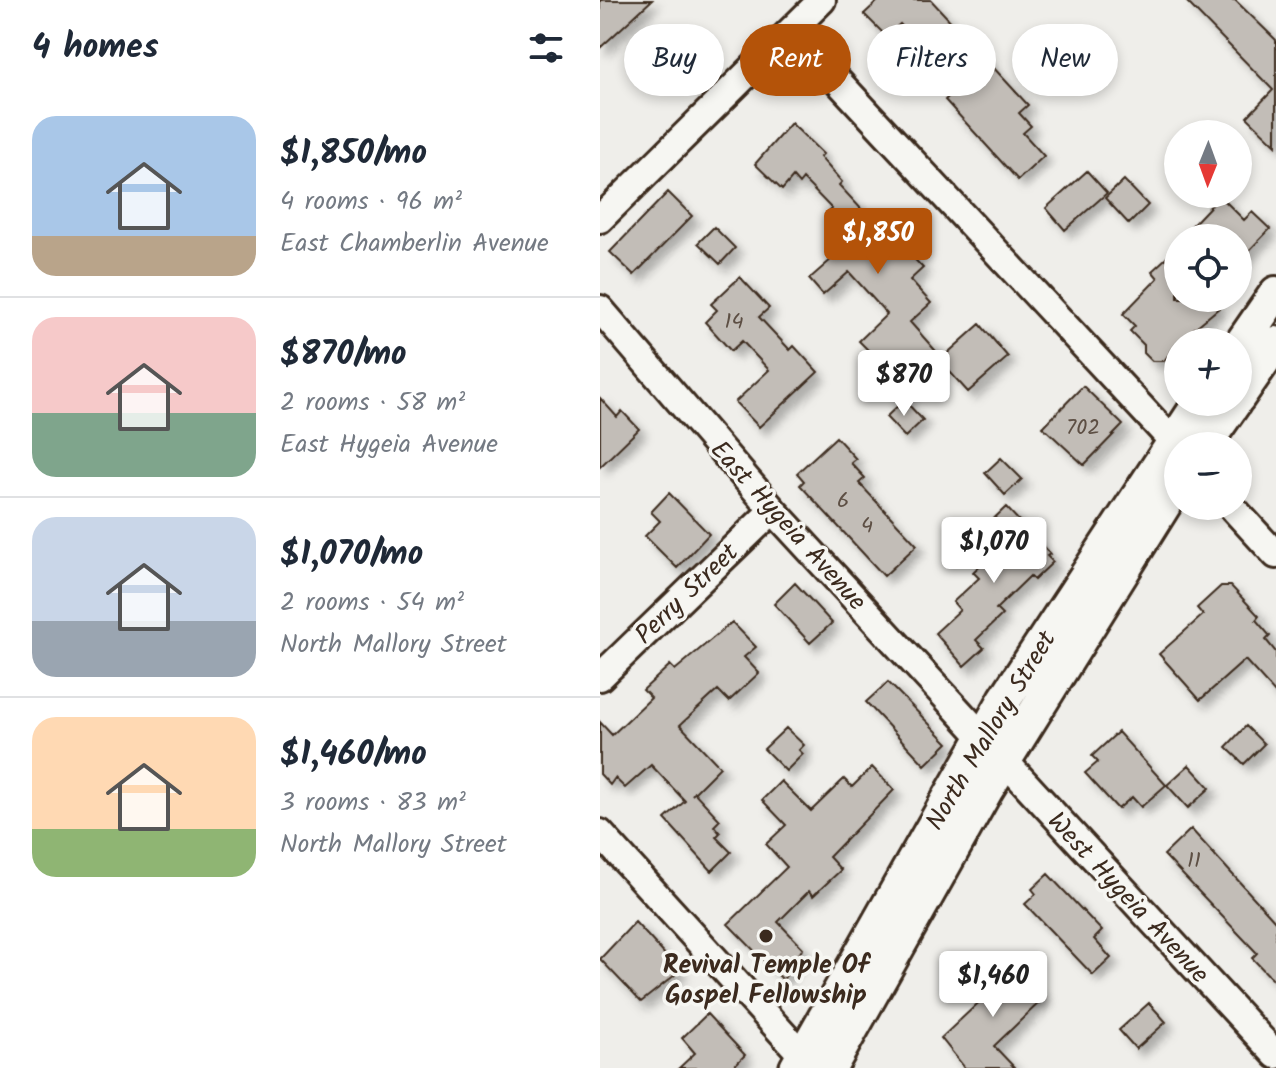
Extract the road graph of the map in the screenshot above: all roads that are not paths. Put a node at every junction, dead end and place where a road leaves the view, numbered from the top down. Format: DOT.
graph roads {
  1 [pos="822,0"];
  2 [pos="801,24"];
  3 [pos="740,84"];
  4 [pos="851,94"];
  5 [pos="600,219"];
  6 [pos="1276,293"];
  7 [pos="600,309"];
  8 [pos="1252,328"];
  9 [pos="1276,343"];
  10 [pos="1252,377"];
  11 [pos="1218,416"];
  12 [pos="1173,432"];
  13 [pos="1200,432"];
  14 [pos="1164,473"];
  15 [pos="1164,503"];
  16 [pos="773,510"];
  17 [pos="1244,520"];
  18 [pos="1276,555"];
  19 [pos="600,677"];
  20 [pos="994,750"];
  21 [pos="600,833"];
  22 [pos="1276,1055"];
  23 [pos="811,1065"];
  1 -- 2 [label="street"];
  3 -- 5 [label="street"];
  4 -- 12 [label="street"];
  6 -- 8 [label="main road"];
  7 -- 16 [label="street, East Hygeia Avenue"];
  9 -- 10 [label="main road, North Mallory Street"];
  11 -- 13 [label="main road, North Mallory Street"];
  14 -- 20 [label="main road, North Mallory Street"];
  15 -- 20 [label="main road, North Mallory Street"];
  16 -- 19 [label="street, Perry Street"];
  16 -- 20 [label="street, East Hygeia Avenue"];
  17 -- 18 [label="street"];
  20 -- 22 [label="street, West Hygeia Avenue"];
  20 -- 23 [label="main road, North Mallory Street"];
  21 -- 23 [label="street"];
}
